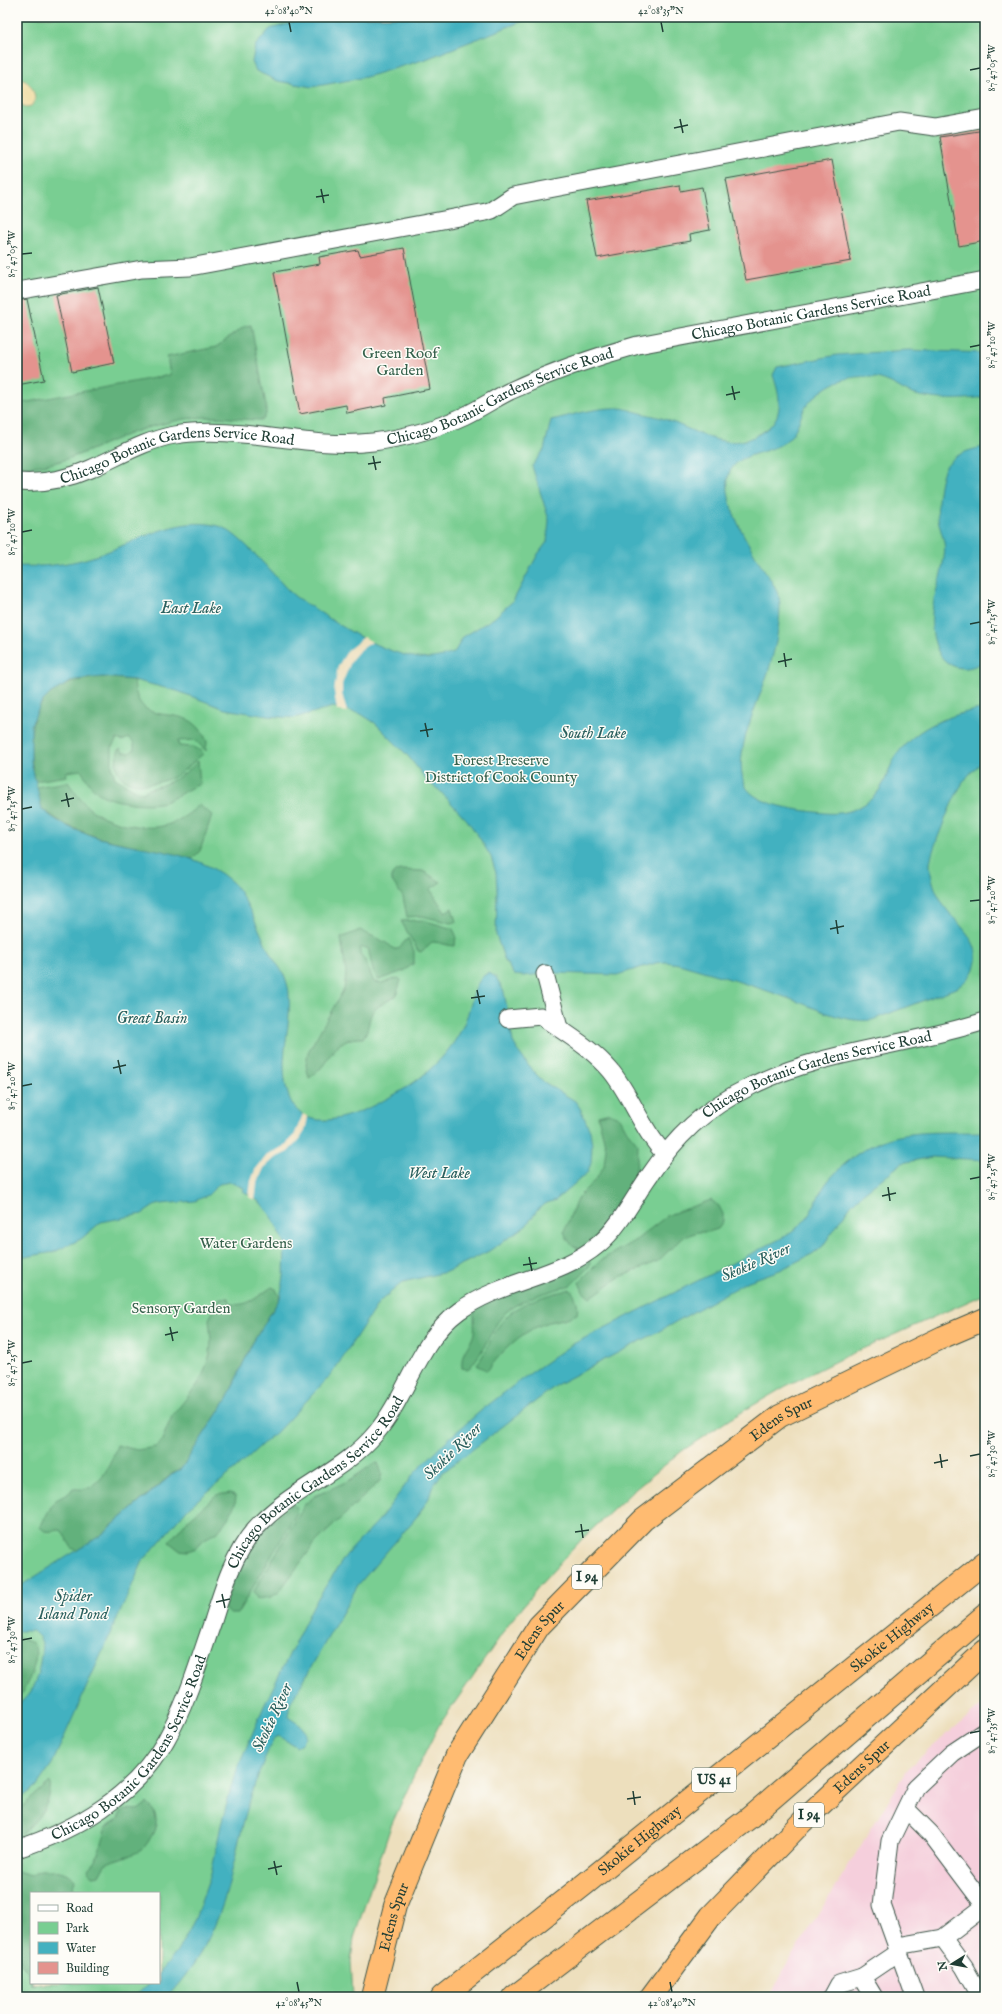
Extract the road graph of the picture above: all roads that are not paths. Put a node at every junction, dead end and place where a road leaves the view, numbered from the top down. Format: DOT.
graph roads {
  1 [pos="985,118"];
  2 [pos="985,280"];
  3 [pos="17,290"];
  4 [pos="17,482"];
  5 [pos="545,974"];
  6 [pos="508,1019"];
  7 [pos="985,1021"];
  8 [pos="559,1028"];
  9 [pos="665,1154"];
  10 [pos="985,1319"];
  11 [pos="985,1562"];
  12 [pos="985,1615"];
  13 [pos="985,1651"];
  14 [pos="985,1730"];
  15 [pos="906,1809"];
  16 [pos="17,1849"];
  17 [pos="985,1906"];
  18 [pos="943,1938"];
  19 [pos="898,1949"];
  20 [pos="862,1977"];
  21 [pos="372,1997"];
  22 [pos="442,1997"];
  23 [pos="514,1997"];
  24 [pos="651,1997"];
  25 [pos="832,1997"];
  26 [pos="874,1997"];
  27 [pos="915,1997"];
  28 [pos="981,1997"];
  1 -- 3 [label="street"];
  2 -- 4 [label="street, Chicago Botanic Gardens Service Road"];
  5 -- 8 [label="street"];
  6 -- 8 [label="street"];
  7 -- 9 [label="street, Chicago Botanic Gardens Service Road"];
  8 -- 9 [label="street"];
  9 -- 16 [label="street, Chicago Botanic Gardens Service Road"];
  10 -- 21 [label="highway, Edens Spur / I 94"];
  11 -- 22 [label="highway, Skokie Highway / US 41"];
  12 -- 23 [label="highway"];
  13 -- 24 [label="highway, Edens Spur / I 94"];
  14 -- 15 [label="street"];
  15 -- 17 [label="street"];
  15 -- 19 [label="street"];
  17 -- 18 [label="street"];
  18 -- 19 [label="street"];
  18 -- 28 [label="street"];
  19 -- 20 [label="street"];
  19 -- 27 [label="street"];
  20 -- 25 [label="street"];
  20 -- 26 [label="street"];
}
